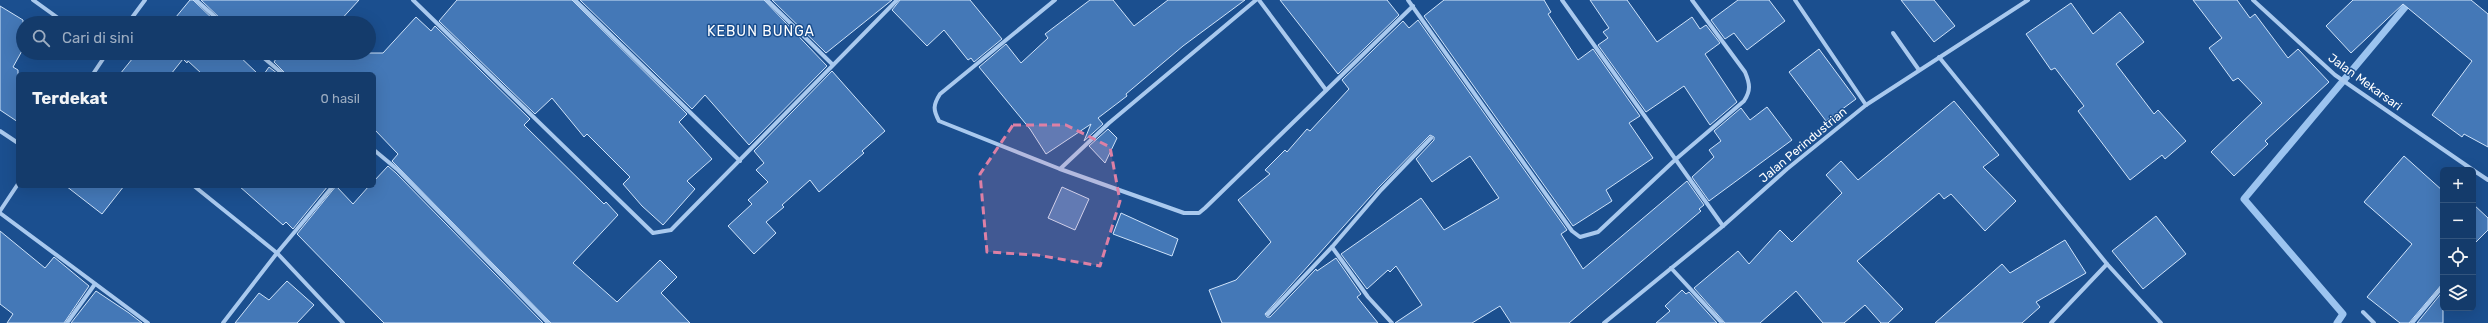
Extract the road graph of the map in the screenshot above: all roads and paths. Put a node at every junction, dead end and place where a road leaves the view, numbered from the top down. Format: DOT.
graph roads {
  1 [pos="33,0"];
  2 [pos="145,0"];
  3 [pos="196,0"];
  4 [pos="413,0"];
  5 [pos="575,0"];
  6 [pos="767,0"];
  7 [pos="897,0"];
  8 [pos="1055,0"];
  9 [pos="1257,0"];
  10 [pos="1408,0"];
  11 [pos="1562,0"];
  12 [pos="1692,0"];
  13 [pos="1795,0"];
  14 [pos="2028,0"];
  15 [pos="2253,0"];
  16 [pos="1413,6"];
  17 [pos="55,16"];
  18 [pos="133,16"];
  19 [pos="214,16"];
  20 [pos="1893,33"];
  21 [pos="1939,57"];
  22 [pos="102,60"];
  23 [pos="266,60"];
  24 [pos="832,64"];
  25 [pos="1919,70"];
  26 [pos="94,72"];
  27 [pos="281,72"];
  28 [pos="1326,90"];
  29 [pos="1866,105"];
  30 [pos="0,131"];
  31 [pos="1431,138"];
  32 [pos="16,142"];
  33 [pos="376,152"];
  34 [pos="1676,159"];
  35 [pos="740,161"];
  36 [pos="2469,167"];
  37 [pos="1060,169"];
  38 [pos="2476,172"];
  39 [pos="2488,180"];
  40 [pos="16,187"];
  41 [pos="196,188"];
  42 [pos="332,188"];
  43 [pos="0,212"];
  44 [pos="1723,226"];
  45 [pos="1332,247"];
  46 [pos="277,253"];
  47 [pos="2107,264"];
  48 [pos="1671,268"];
  49 [pos="95,284"];
  50 [pos="2440,290"];
  51 [pos="2363,312"];
  52 [pos="1268,314"];
  53 [pos="67,323"];
  54 [pos="148,323"];
  55 [pos="223,323"];
  56 [pos="343,323"];
  57 [pos="548,323"];
  58 [pos="1392,323"];
  59 [pos="1604,323"];
  60 [pos="1722,323"];
  61 [pos="2051,323"];
  62 [pos="2161,323"];
  63 [pos="2374,323"];
  64 [pos="2412,323"];
  1 -- 17 [label="street"];
  2 -- 18 [label="street"];
  3 -- 19 [label="street"];
  4 -- 35 [label="street"];
  5 -- 35 [label="street"];
  6 -- 24 [label="street"];
  7 -- 24 [label="street"];
  8 -- 37 [label="street"];
  9 -- 28 [label="street"];
  9 -- 37 [label="street"];
  10 -- 16 [label="street"];
  11 -- 34 [label="street"];
  12 -- 34 [label="street"];
  13 -- 29 [label="street"];
  14 -- 21 [label="street, Jalan Perindustrian"];
  15 -- 36 [label="street, Jalan Mekarsari"];
  16 -- 28 [label="street"];
  16 -- 34 [label="street"];
  20 -- 25 [label="street"];
  21 -- 25 [label="street, Jalan Perindustrian"];
  21 -- 47 [label="street"];
  22 -- 26 [label="street"];
  23 -- 27 [label="street"];
  24 -- 35 [label="street"];
  25 -- 29 [label="street, Jalan Perindustrian"];
  28 -- 37 [label="street"];
  29 -- 44 [label="street, Jalan Perindustrian"];
  30 -- 32 [label="street"];
  31 -- 45 [label="street"];
  33 -- 57 [label="street"];
  34 -- 44 [label="street"];
  38 -- 39 [label="street, Jalan Mekarsari"];
  40 -- 43 [label="street"];
  41 -- 46 [label="street"];
  42 -- 46 [label="street"];
  43 -- 49 [label="street"];
  44 -- 48 [label="street, Jalan Perindustrian"];
  45 -- 52 [label="street"];
  45 -- 58 [label="street"];
  46 -- 55 [label="street"];
  46 -- 56 [label="street"];
  47 -- 61 [label="street"];
  47 -- 62 [label="street"];
  48 -- 59 [label="street, Jalan Perindustrian"];
  48 -- 60 [label="street"];
  49 -- 53 [label="street"];
  49 -- 54 [label="street"];
  50 -- 64 [label="street"];
  51 -- 63 [label="street"];
}
